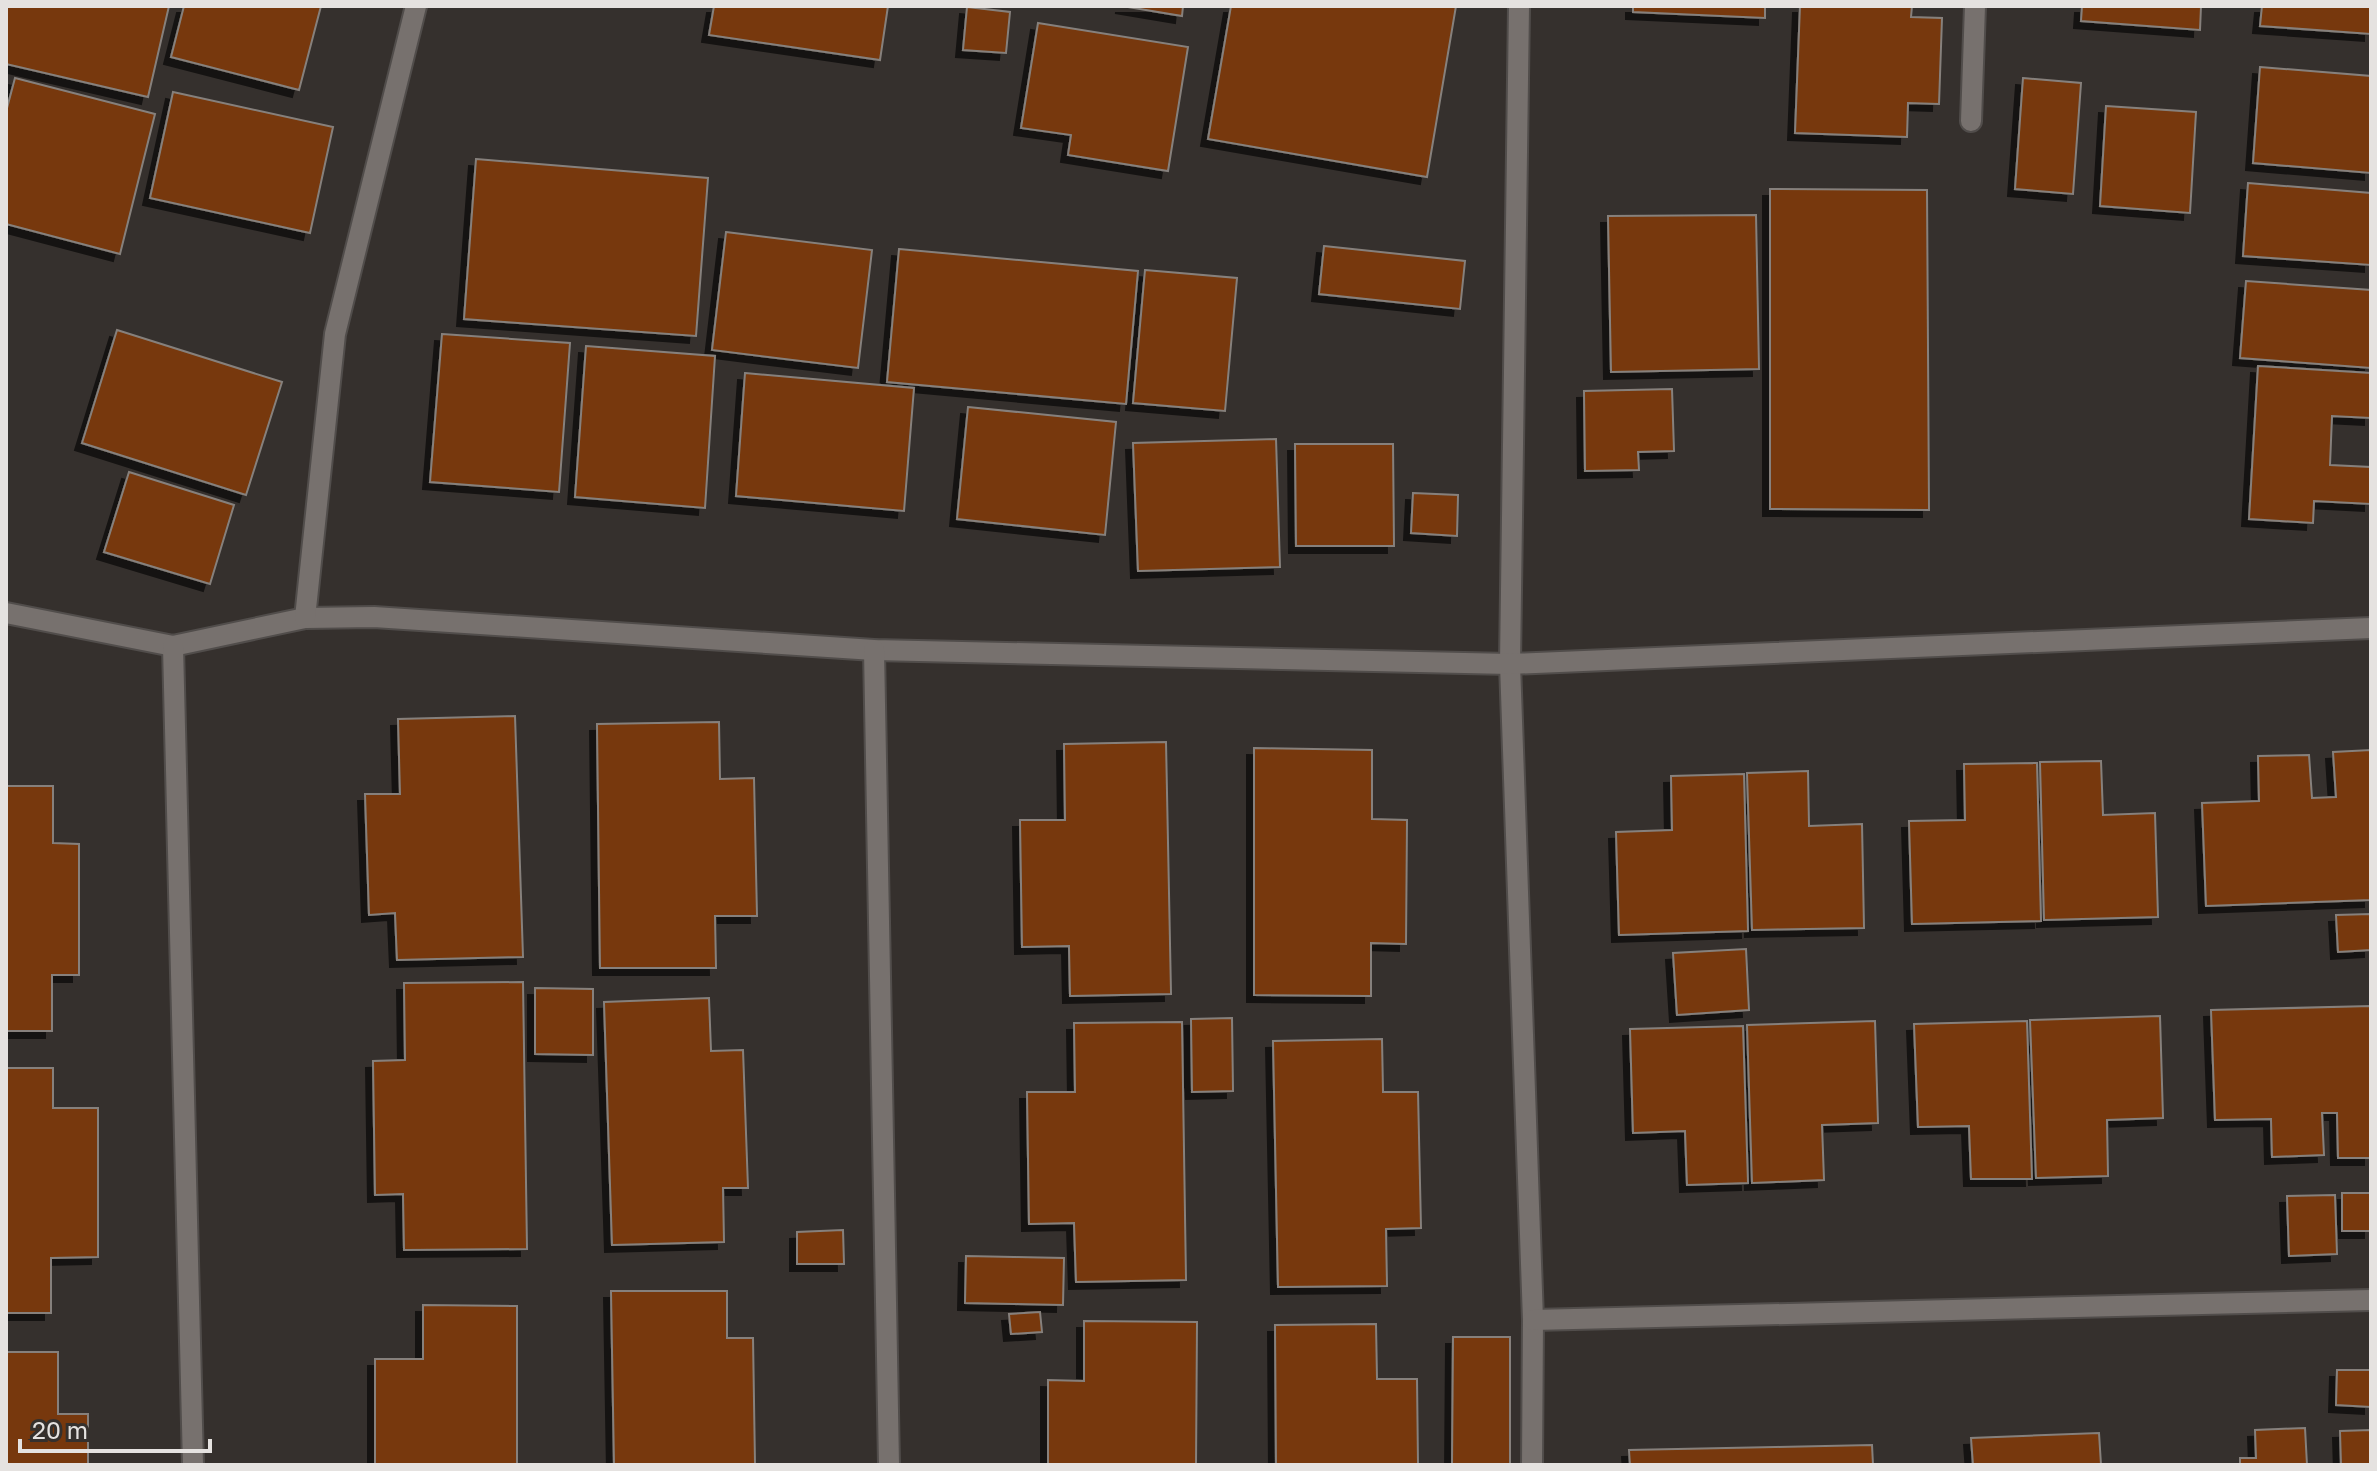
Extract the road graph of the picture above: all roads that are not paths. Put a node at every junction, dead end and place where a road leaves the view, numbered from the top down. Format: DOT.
graph roads {
  1 [pos="416,6"];
  2 [pos="1519,6"];
  3 [pos="1975,6"];
  4 [pos="1971,121"];
  5 [pos="6,613"];
  6 [pos="305,618"];
  7 [pos="2371,628"];
  8 [pos="173,646"];
  9 [pos="874,650"];
  10 [pos="1510,664"];
  11 [pos="2371,1300"];
  12 [pos="1533,1320"];
  13 [pos="193,1465"];
  14 [pos="889,1465"];
  15 [pos="1532,1465"];
  1 -- 6 [label="street"];
  2 -- 10 [label="street"];
  3 -- 4 [label="street"];
  5 -- 8 [label="street"];
  6 -- 8 [label="street"];
  6 -- 9 [label="street"];
  7 -- 10 [label="street"];
  8 -- 13 [label="street"];
  9 -- 10 [label="street"];
  9 -- 14 [label="street"];
  10 -- 12 [label="street"];
  11 -- 12 [label="street"];
  12 -- 15 [label="street"];
}
